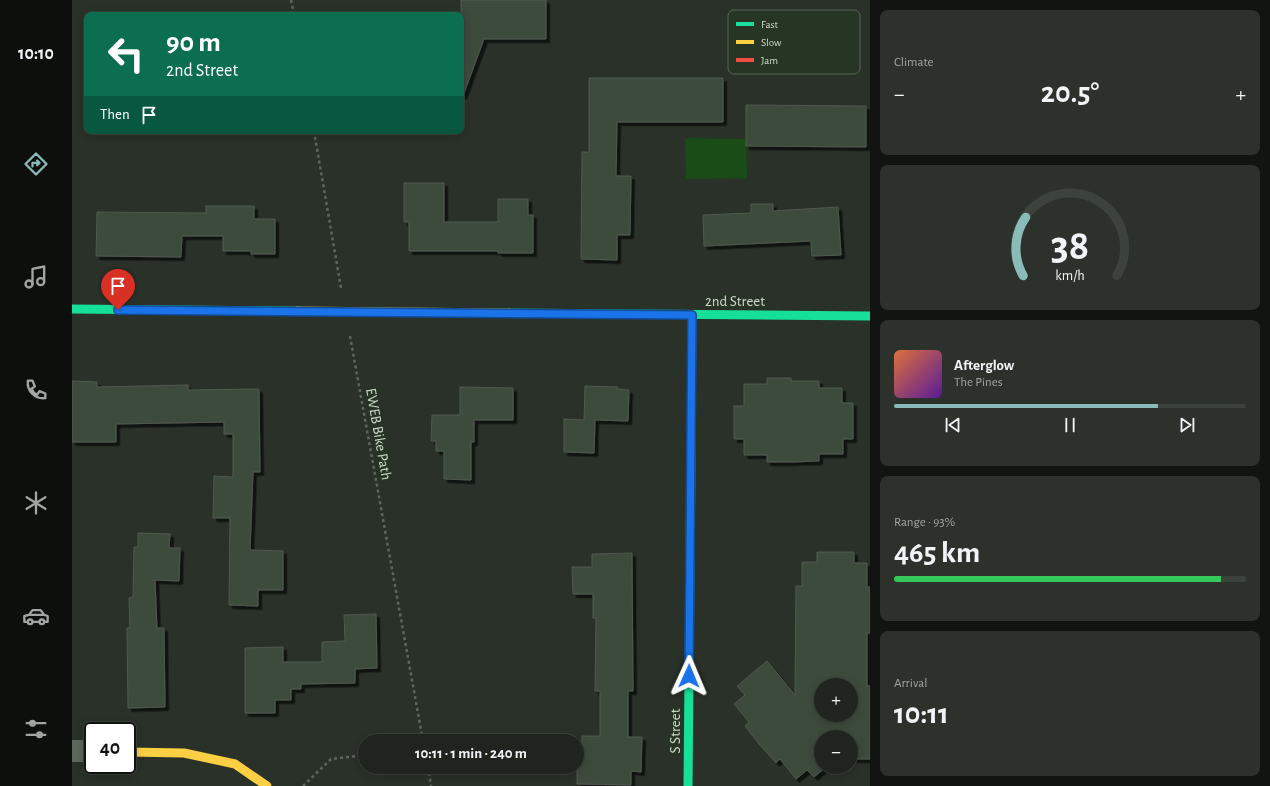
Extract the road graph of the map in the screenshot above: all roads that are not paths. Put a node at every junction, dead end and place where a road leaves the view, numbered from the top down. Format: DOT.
graph roads {
  1 [pos="72,309"];
  2 [pos="692,315"];
  3 [pos="870,316"];
  4 [pos="72,751"];
  5 [pos="84,751"];
  6 [pos="136,752"];
  7 [pos="267,786"];
  8 [pos="688,786"];
  1 -- 2 [label="street, 2nd Street"];
  2 -- 3 [label="street, 2nd Street"];
  2 -- 8 [label="street, S Street"];
  4 -- 5 [label="street"];
  6 -- 7 [label="street"];
}
